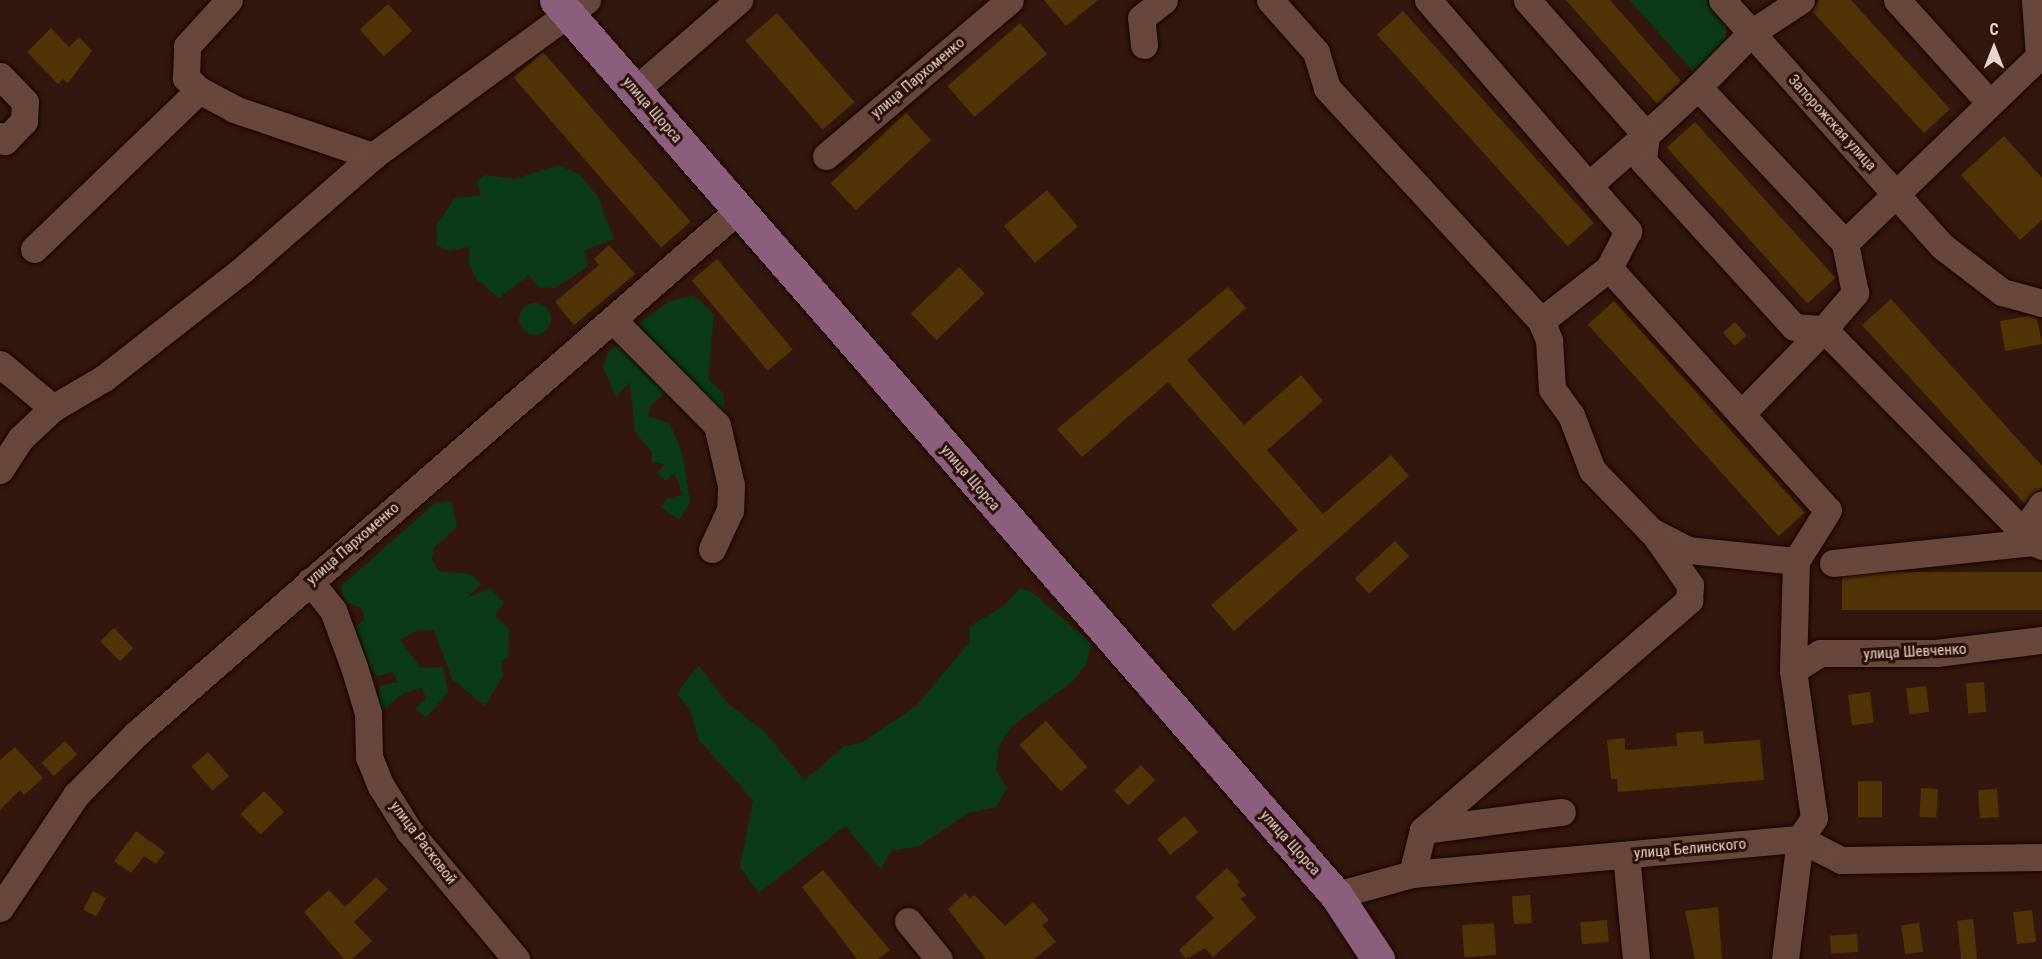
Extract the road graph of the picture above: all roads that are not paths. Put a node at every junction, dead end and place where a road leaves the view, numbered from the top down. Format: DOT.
graph roads {
  1 [pos="229,0"];
  2 [pos="739,0"];
  3 [pos="1010,0"];
  4 [pos="1164,0"];
  5 [pos="1270,0"];
  6 [pos="1428,0"];
  7 [pos="1527,0"];
  8 [pos="1722,0"];
  9 [pos="1801,0"];
  10 [pos="1897,0"];
  11 [pos="2036,0"];
  12 [pos="571,5"];
  13 [pos="1751,33"];
  14 [pos="1144,45"];
  15 [pos="2041,56"];
  16 [pos="0,76"];
  17 [pos="1698,87"];
  18 [pos="199,90"];
  19 [pos="635,90"];
  20 [pos="1979,91"];
  21 [pos="1647,135"];
  22 [pos="0,136"];
  23 [pos="373,156"];
  24 [pos="826,156"];
  25 [pos="1588,185"];
  26 [pos="1896,195"];
  27 [pos="739,209"];
  28 [pos="1845,243"];
  29 [pos="34,249"];
  30 [pos="1609,268"];
  31 [pos="2042,303"];
  32 [pos="614,321"];
  33 [pos="1540,321"];
  34 [pos="1824,329"];
  35 [pos="0,364"];
  36 [pos="53,408"];
  37 [pos="1741,414"];
  38 [pos="0,470"];
  39 [pos="2042,504"];
  40 [pos="1651,531"];
  41 [pos="2038,544"];
  42 [pos="712,549"];
  43 [pos="1796,561"];
  44 [pos="1833,563"];
  45 [pos="310,581"];
  46 [pos="2042,640"];
  47 [pos="1793,670"];
  48 [pos="1481,786"];
  49 [pos="1562,812"];
  50 [pos="1510,818"];
  51 [pos="1423,830"];
  52 [pos="1800,839"];
  53 [pos="1626,855"];
  54 [pos="2042,856"];
  55 [pos="1412,874"];
  56 [pos="1336,895"];
  57 [pos="0,908"];
  58 [pos="908,921"];
  59 [pos="516,959"];
  60 [pos="939,959"];
  61 [pos="1378,959"];
  62 [pos="1636,959"];
  63 [pos="1785,959"];
  1 -- 18 [label="street"];
  2 -- 19 [label="street"];
  3 -- 24 [label="street, улица Пархоменко"];
  4 -- 14 [label="street"];
  5 -- 33 [label="street"];
  6 -- 25 [label="street"];
  7 -- 21 [label="street"];
  8 -- 13 [label="street, Запорожская улица"];
  9 -- 13 [label="street"];
  10 -- 20 [label="street"];
  11 -- 15 [label="street"];
  12 -- 19 [label="main road, улица Щорса"];
  12 -- 23 [label="street"];
  13 -- 17 [label="street"];
  13 -- 26 [label="street, Запорожская улица"];
  15 -- 26 [label="street"];
  16 -- 22 [label="street"];
  17 -- 21 [label="street"];
  17 -- 28 [label="street"];
  18 -- 23 [label="street"];
  18 -- 29 [label="street"];
  19 -- 27 [label="main road, улица Щорса"];
  21 -- 25 [label="street"];
  21 -- 34 [label="street"];
  23 -- 36 [label="street"];
  25 -- 30 [label="street"];
  26 -- 28 [label="street"];
  26 -- 31 [label="street, Запорожская улица"];
  27 -- 32 [label="street, улица Пархоменко"];
  27 -- 56 [label="main road, улица Щорса"];
  28 -- 34 [label="street"];
  30 -- 33 [label="street"];
  30 -- 37 [label="street"];
  32 -- 42 [label="street"];
  32 -- 45 [label="street, улица Пархоменко"];
  33 -- 40 [label="street"];
  34 -- 37 [label="street"];
  34 -- 41 [label="street"];
  35 -- 36 [label="street"];
  36 -- 38 [label="street"];
  37 -- 43 [label="street"];
  39 -- 41 [label="street"];
  40 -- 43 [label="street"];
  40 -- 48 [label="street"];
  41 -- 44 [label="street"];
  43 -- 47 [label="street"];
  45 -- 57 [label="street, улица Пархоменко"];
  45 -- 59 [label="street, улица Расковой"];
  46 -- 47 [label="street, улица Шевченко"];
  47 -- 52 [label="street"];
  48 -- 50 [label="street"];
  48 -- 51 [label="street"];
  49 -- 50 [label="street"];
  50 -- 51 [label="street"];
  51 -- 55 [label="street"];
  52 -- 53 [label="street, улица Белинского"];
  52 -- 54 [label="street"];
  52 -- 63 [label="street"];
  53 -- 55 [label="street, улица Белинского"];
  53 -- 62 [label="street"];
  55 -- 56 [label="street, улица Белинского"];
  56 -- 61 [label="main road, улица Щорса"];
  58 -- 60 [label="street"];
}
